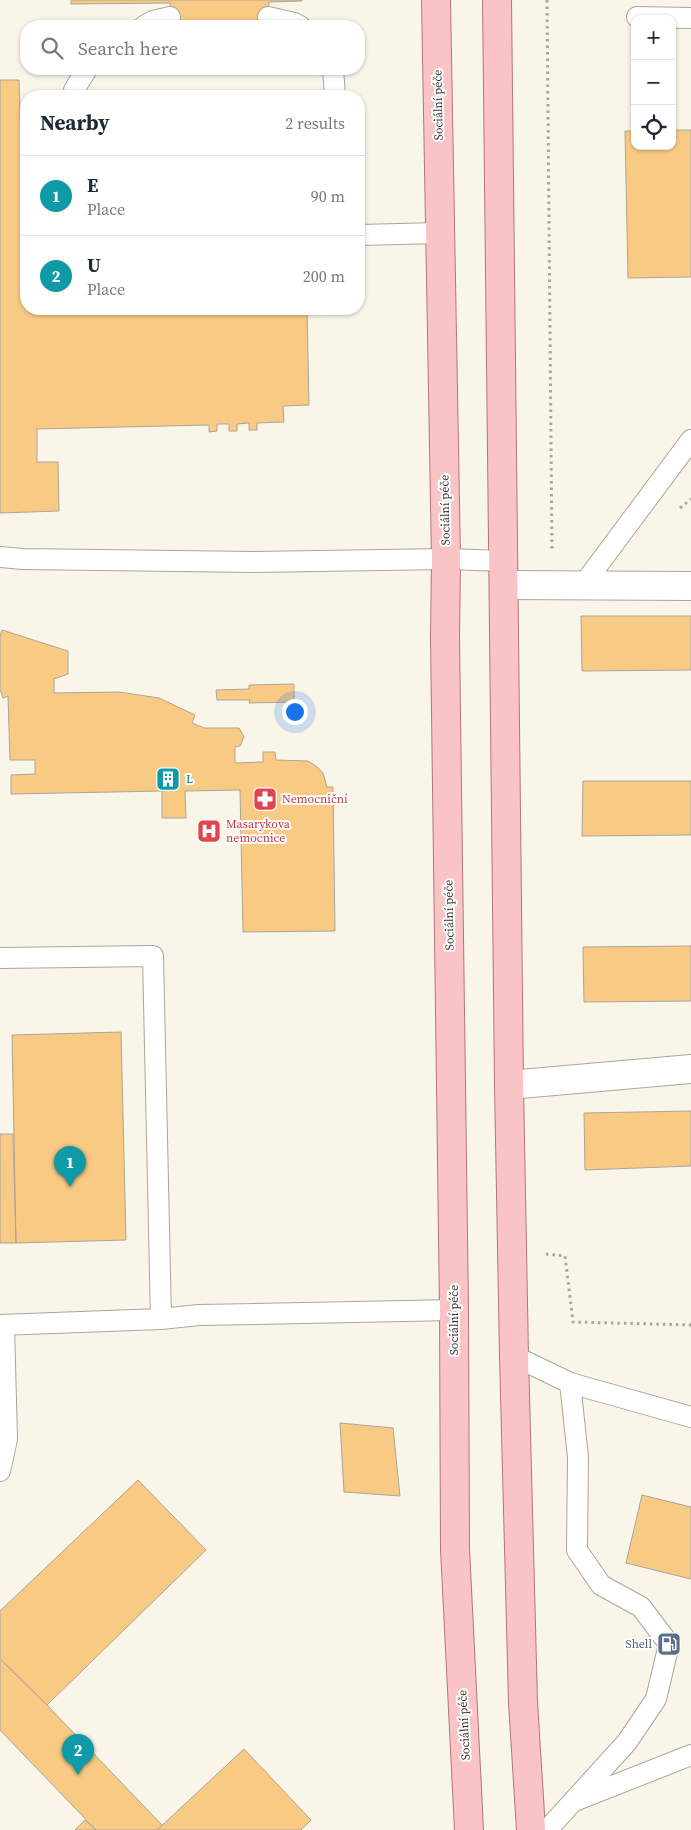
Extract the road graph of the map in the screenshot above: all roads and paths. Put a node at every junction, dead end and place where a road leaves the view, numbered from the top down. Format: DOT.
graph roads {
  1 [pos="436,0"];
  2 [pos="497,0"];
  3 [pos="547,0"];
  4 [pos="170,17"];
  5 [pos="268,17"];
  6 [pos="676,18"];
  7 [pos="691,18"];
  8 [pos="157,20"];
  9 [pos="281,20"];
  10 [pos="83,75"];
  11 [pos="333,75"];
  12 [pos="74,90"];
  13 [pos="334,90"];
  14 [pos="439,233"];
  15 [pos="365,235"];
  16 [pos="691,440"];
  17 [pos="0,557"];
  18 [pos="446,558"];
  19 [pos="504,573"];
  20 [pos="552,585"];
  21 [pos="583,585"];
  22 [pos="691,586"];
  23 [pos="0,958"];
  24 [pos="691,1069"];
  25 [pos="509,1085"];
  26 [pos="512,1252"];
  27 [pos="454,1310"];
  28 [pos="160,1318"];
  29 [pos="691,1325"];
  30 [pos="1,1327"];
  31 [pos="514,1356"];
  32 [pos="570,1383"];
  33 [pos="691,1417"];
  34 [pos="0,1471"];
  35 [pos="691,1755"];
  36 [pos="575,1800"];
  37 [pos="469,1830"];
  38 [pos="531,1830"];
  39 [pos="547,1830"];
  1 -- 14 [label="main road, Sociální péče"];
  2 -- 19 [label="main road"];
  3 -- 20 [label="path"];
  4 -- 8 [label="lane"];
  5 -- 9 [label="lane"];
  6 -- 7 [label="lane"];
  10 -- 12 [label="lane"];
  11 -- 13 [label="lane"];
  14 -- 15 [label="lane"];
  14 -- 18 [label="main road, Sociální péče"];
  16 -- 21 [label="lane"];
  17 -- 18 [label="lane"];
  18 -- 19 [label="lane"];
  18 -- 27 [label="main road, Sociální péče"];
  19 -- 20 [label="street"];
  19 -- 25 [label="main road"];
  20 -- 21 [label="street"];
  21 -- 22 [label="street"];
  23 -- 28 [label="lane"];
  24 -- 25 [label="street"];
  25 -- 26 [label="main road"];
  26 -- 29 [label="path"];
  26 -- 31 [label="main road"];
  27 -- 28 [label="lane"];
  27 -- 37 [label="main road, Sociální péče"];
  28 -- 30 [label="lane"];
  30 -- 34 [label="lane"];
  31 -- 32 [label="lane"];
  31 -- 38 [label="main road"];
  32 -- 33 [label="lane"];
  32 -- 36 [label="lane"];
  35 -- 36 [label="lane"];
  36 -- 39 [label="lane"];
}
